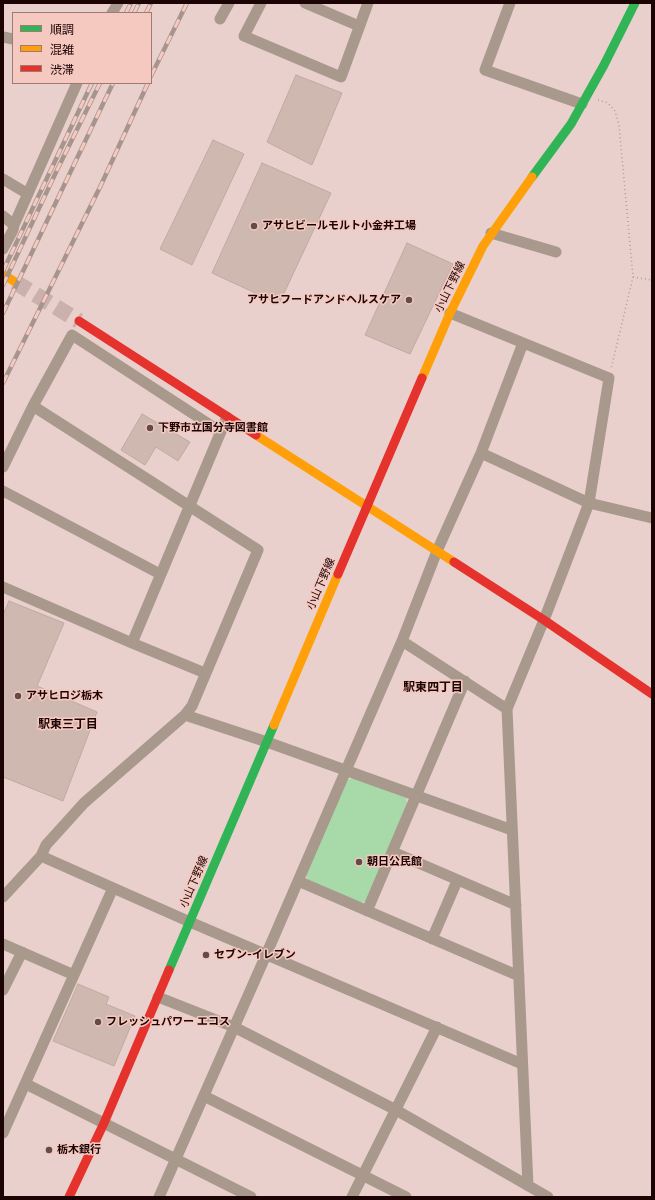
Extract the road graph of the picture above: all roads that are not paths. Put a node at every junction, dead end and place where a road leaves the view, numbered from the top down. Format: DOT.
graph roads {
  1 [pos="118,3"];
  2 [pos="229,3"];
  3 [pos="261,3"];
  4 [pos="305,3"];
  5 [pos="368,3"];
  6 [pos="510,3"];
  7 [pos="635,3"];
  8 [pos="113,12"];
  9 [pos="220,19"];
  10 [pos="360,26"];
  11 [pos="77,84"];
  12 [pos="582,104"];
  13 [pos="3,179"];
  14 [pos="28,194"];
  15 [pos="3,216"];
  16 [pos="14,225"];
  17 [pos="491,233"];
  18 [pos="3,249"];
  19 [pos="556,252"];
  20 [pos="3,274"];
  21 [pos="15,282"];
  22 [pos="450,313"];
  23 [pos="78,321"];
  24 [pos="523,343"];
  25 [pos="33,406"];
  26 [pos="227,417"];
  27 [pos="221,432"];
  28 [pos="481,453"];
  29 [pos="3,467"];
  30 [pos="3,491"];
  31 [pos="589,503"];
  32 [pos="190,506"];
  33 [pos="367,506"];
  34 [pos="652,518"];
  35 [pos="437,551"];
  36 [pos="160,574"];
  37 [pos="3,587"];
  38 [pos="544,620"];
  39 [pos="402,641"];
  40 [pos="132,643"];
  41 [pos="205,673"];
  42 [pos="465,681"];
  43 [pos="652,694"];
  44 [pos="507,709"];
  45 [pos="185,715"];
  46 [pos="267,742"];
  47 [pos="346,771"];
  48 [pos="416,796"];
  49 [pos="512,830"];
  50 [pos="393,852"];
  51 [pos="41,856"];
  52 [pos="298,881"];
  53 [pos="457,881"];
  54 [pos="113,888"];
  55 [pos="3,897"];
  56 [pos="516,905"];
  57 [pos="367,911"];
  58 [pos="190,922"];
  59 [pos="432,939"];
  60 [pos="3,944"];
  61 [pos="22,952"];
  62 [pos="266,954"];
  63 [pos="74,975"];
  64 [pos="519,976"];
  65 [pos="3,990"];
  66 [pos="158,998"];
  67 [pos="437,1027"];
  68 [pos="234,1028"];
  69 [pos="522,1064"];
  70 [pos="26,1084"];
  71 [pos="204,1096"];
  72 [pos="396,1110"];
  73 [pos="104,1124"];
  74 [pos="4,1127"];
  75 [pos="175,1159"];
  76 [pos="363,1175"];
  77 [pos="528,1186"];
  78 [pos="69,1197"];
  79 [pos="158,1197"];
  80 [pos="251,1197"];
  81 [pos="352,1197"];
  82 [pos="406,1197"];
  83 [pos="548,1197"];
  1 -- 8 [label="street"];
  2 -- 9 [label="street"];
  3 -- 10 [label="street"];
  4 -- 10 [label="street"];
  5 -- 10 [label="street"];
  6 -- 12 [label="street"];
  7 -- 12 [label="main road, 小山下野線"];
  11 -- 14 [label="street"];
  12 -- 17 [label="main road, 小山下野線"];
  13 -- 14 [label="street"];
  14 -- 16 [label="street"];
  15 -- 16 [label="street"];
  16 -- 18 [label="street"];
  17 -- 19 [label="street"];
  17 -- 22 [label="main road, 小山下野線"];
  20 -- 21 [label="main road"];
  22 -- 24 [label="street"];
  22 -- 33 [label="main road, 小山下野線"];
  23 -- 26 [label="main road"];
  24 -- 28 [label="street"];
  24 -- 31 [label="street"];
  25 -- 27 [label="street"];
  25 -- 29 [label="street"];
  25 -- 32 [label="street"];
  26 -- 27 [label="street"];
  26 -- 33 [label="main road"];
  27 -- 32 [label="street"];
  28 -- 31 [label="street"];
  28 -- 35 [label="street"];
  30 -- 36 [label="street"];
  31 -- 34 [label="street"];
  31 -- 38 [label="street"];
  32 -- 36 [label="street"];
  32 -- 41 [label="street"];
  33 -- 35 [label="main road"];
  33 -- 46 [label="main road, 小山下野線"];
  35 -- 38 [label="main road"];
  35 -- 39 [label="street"];
  36 -- 40 [label="street"];
  37 -- 40 [label="street"];
  38 -- 43 [label="main road"];
  38 -- 44 [label="street"];
  39 -- 42 [label="street"];
  39 -- 47 [label="street"];
  40 -- 41 [label="street"];
  41 -- 45 [label="street"];
  42 -- 44 [label="street"];
  42 -- 48 [label="street"];
  44 -- 49 [label="street"];
  45 -- 46 [label="street"];
  45 -- 51 [label="street"];
  46 -- 47 [label="street"];
  46 -- 58 [label="main road, 小山下野線"];
  47 -- 48 [label="street"];
  47 -- 52 [label="street"];
  48 -- 49 [label="street"];
  48 -- 50 [label="street"];
  49 -- 56 [label="street"];
  50 -- 53 [label="street"];
  50 -- 57 [label="street"];
  51 -- 54 [label="street"];
  51 -- 55 [label="street"];
  52 -- 57 [label="street"];
  52 -- 62 [label="street"];
  53 -- 56 [label="street"];
  53 -- 59 [label="street"];
  54 -- 58 [label="street"];
  54 -- 63 [label="street"];
  56 -- 64 [label="street"];
  57 -- 59 [label="street"];
  58 -- 62 [label="street"];
  58 -- 66 [label="main road, 小山下野線"];
  59 -- 64 [label="street"];
  60 -- 61 [label="street"];
  61 -- 63 [label="street"];
  61 -- 65 [label="street"];
  62 -- 67 [label="street"];
  62 -- 68 [label="street"];
  63 -- 70 [label="street"];
  64 -- 69 [label="street"];
  66 -- 68 [label="street"];
  66 -- 73 [label="main road, 小山下野線"];
  67 -- 69 [label="street"];
  67 -- 72 [label="street"];
  68 -- 71 [label="street"];
  68 -- 72 [label="street"];
  69 -- 77 [label="street"];
  70 -- 73 [label="street"];
  70 -- 74 [label="street"];
  71 -- 75 [label="street"];
  71 -- 76 [label="street"];
  72 -- 76 [label="street"];
  72 -- 77 [label="street"];
  73 -- 75 [label="street"];
  73 -- 78 [label="main road, 小山下野線"];
  75 -- 79 [label="street"];
  75 -- 80 [label="street"];
  76 -- 81 [label="street"];
  76 -- 82 [label="street"];
  77 -- 83 [label="street"];
}
